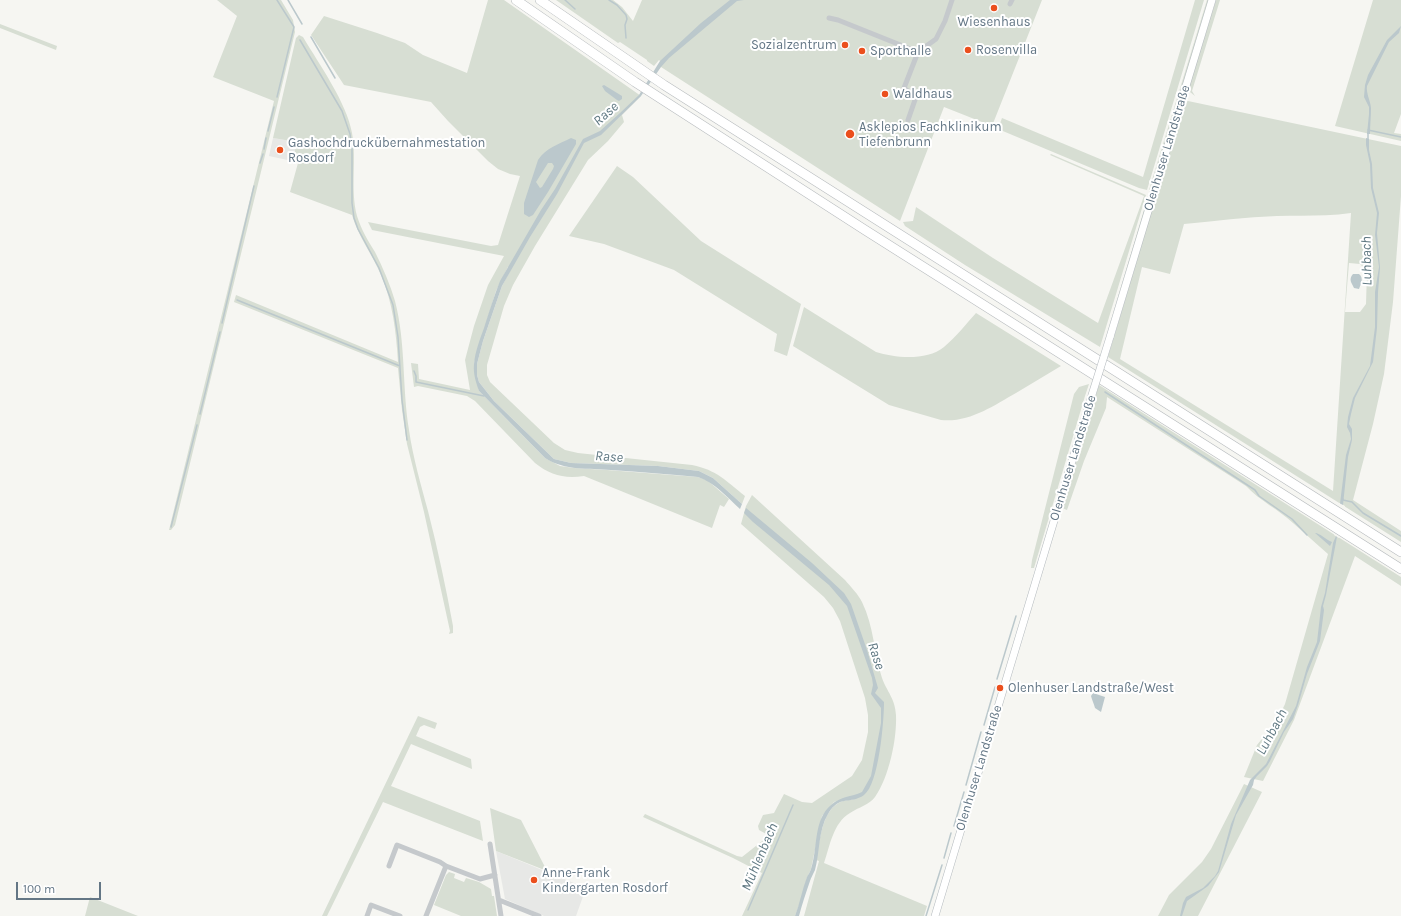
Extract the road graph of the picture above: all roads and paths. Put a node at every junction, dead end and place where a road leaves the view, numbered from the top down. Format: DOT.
graph roads {
  1 [pos="516,0"];
  2 [pos="540,0"];
  3 [pos="544,0"];
  4 [pos="952,0"];
  5 [pos="1212,0"];
  6 [pos="561,15"];
  7 [pos="829,18"];
  8 [pos="918,52"];
  9 [pos="908,120"];
  10 [pos="1401,552"];
  11 [pos="1401,569"];
  12 [pos="490,844"];
  13 [pos="389,866"];
  14 [pos="446,866"];
  15 [pos="495,875"];
  16 [pos="499,900"];
  17 [pos="367,916"];
  18 [pos="400,916"];
  19 [pos="426,916"];
  20 [pos="501,916"];
  21 [pos="539,916"];
  22 [pos="935,916"];
  1 -- 11 [label="highway"];
  2 -- 6 [label="highway"];
  3 -- 6 [label="highway"];
  4 -- 8 [label="street"];
  5 -- 22 [label="street, Olenhuser Landstraße, bridge"];
  6 -- 10 [label="highway"];
  7 -- 8 [label="street"];
  8 -- 9 [label="street"];
  12 -- 15 [label="street"];
  13 -- 14 [label="street"];
  14 -- 15 [label="street"];
  14 -- 19 [label="street"];
  15 -- 16 [label="street"];
  16 -- 20 [label="street"];
  16 -- 21 [label="street"];
  17 -- 18 [label="street"];
}
